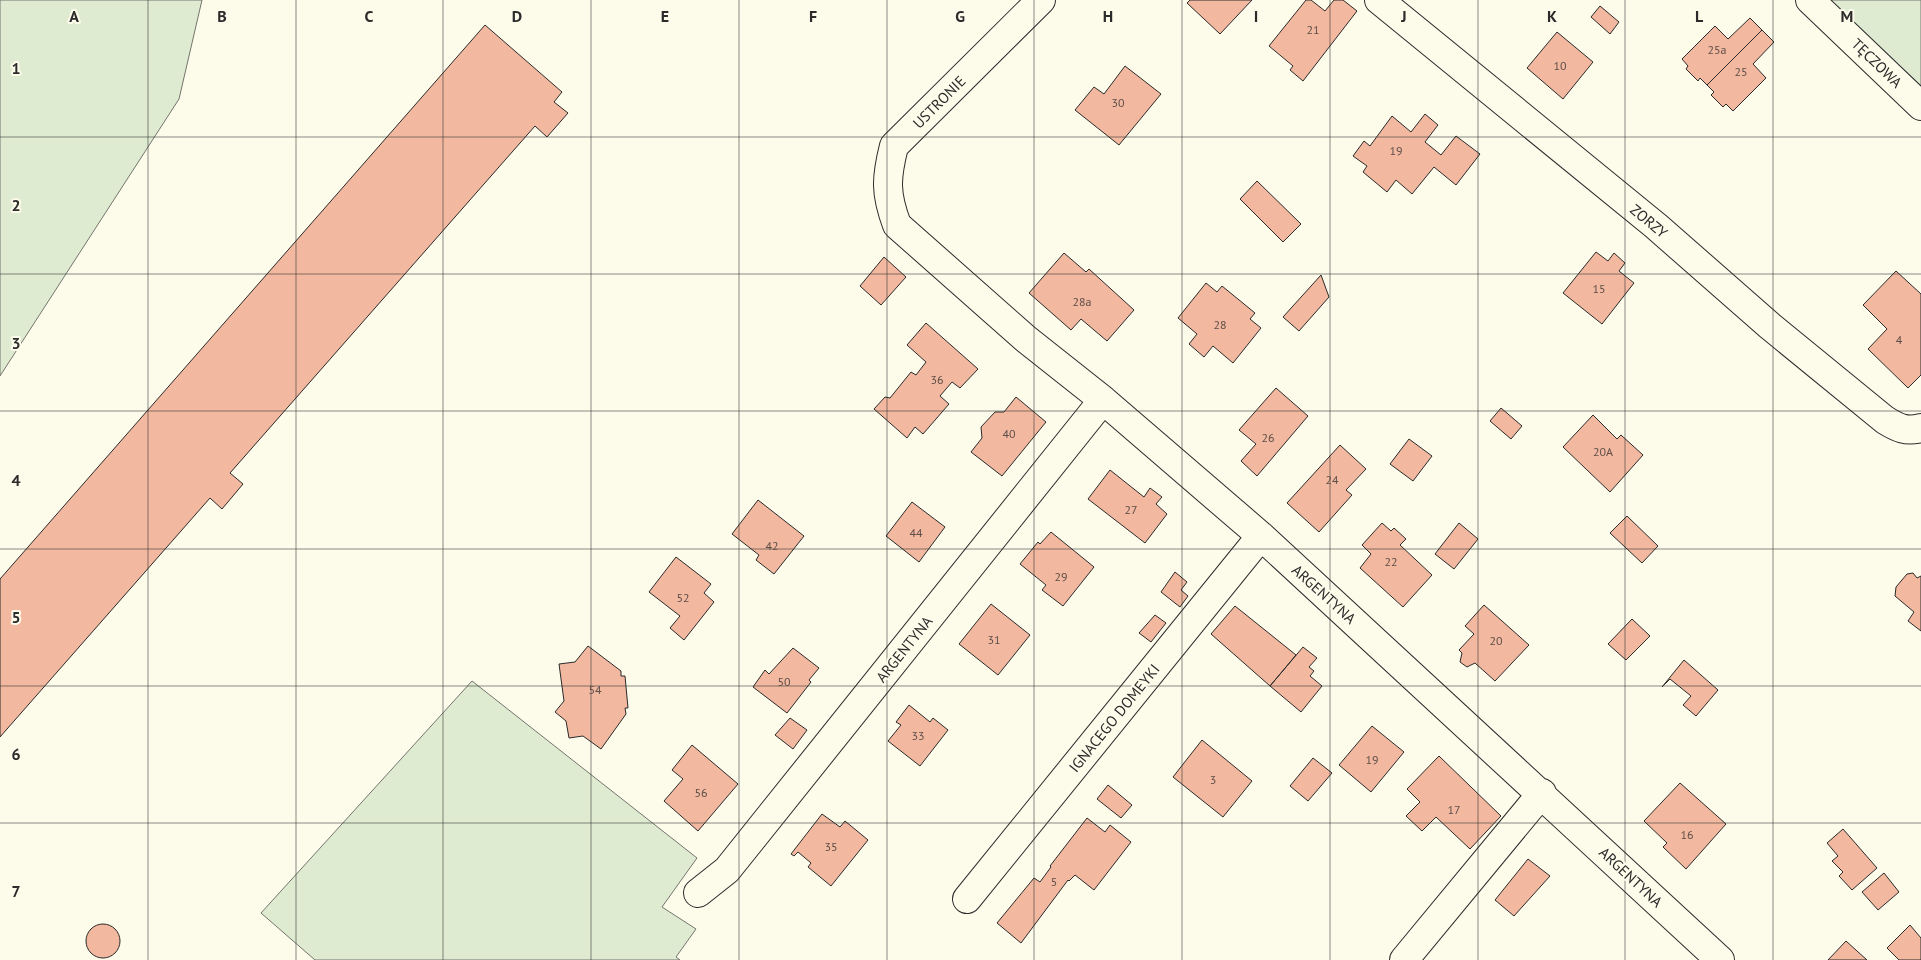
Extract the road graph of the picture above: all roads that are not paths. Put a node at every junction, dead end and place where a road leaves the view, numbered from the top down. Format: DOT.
graph roads {
  1 [pos="1041,0"];
  2 [pos="1380,0"];
  3 [pos="1810,0"];
  4 [pos="1921,106"];
  5 [pos="897,225"];
  6 [pos="1103,400"];
  7 [pos="1921,428"];
  8 [pos="1260,536"];
  9 [pos="1542,793"];
  10 [pos="698,893"];
  11 [pos="967,899"];
  12 [pos="1404,960"];
  13 [pos="1720,960"];
  1 -- 5 [label="street, USTRONIE"];
  2 -- 7 [label="street, ZORZY"];
  3 -- 4 [label="street, TĘCZOWA"];
  5 -- 6 [label="street, ARGENTYNA"];
  6 -- 8 [label="street, ARGENTYNA"];
  6 -- 10 [label="street, ARGENTYNA"];
  8 -- 9 [label="street, ARGENTYNA"];
  8 -- 11 [label="street, IGNACEGO DOMEYKI"];
  9 -- 12 [label="street"];
  9 -- 13 [label="street, ARGENTYNA"];
}
